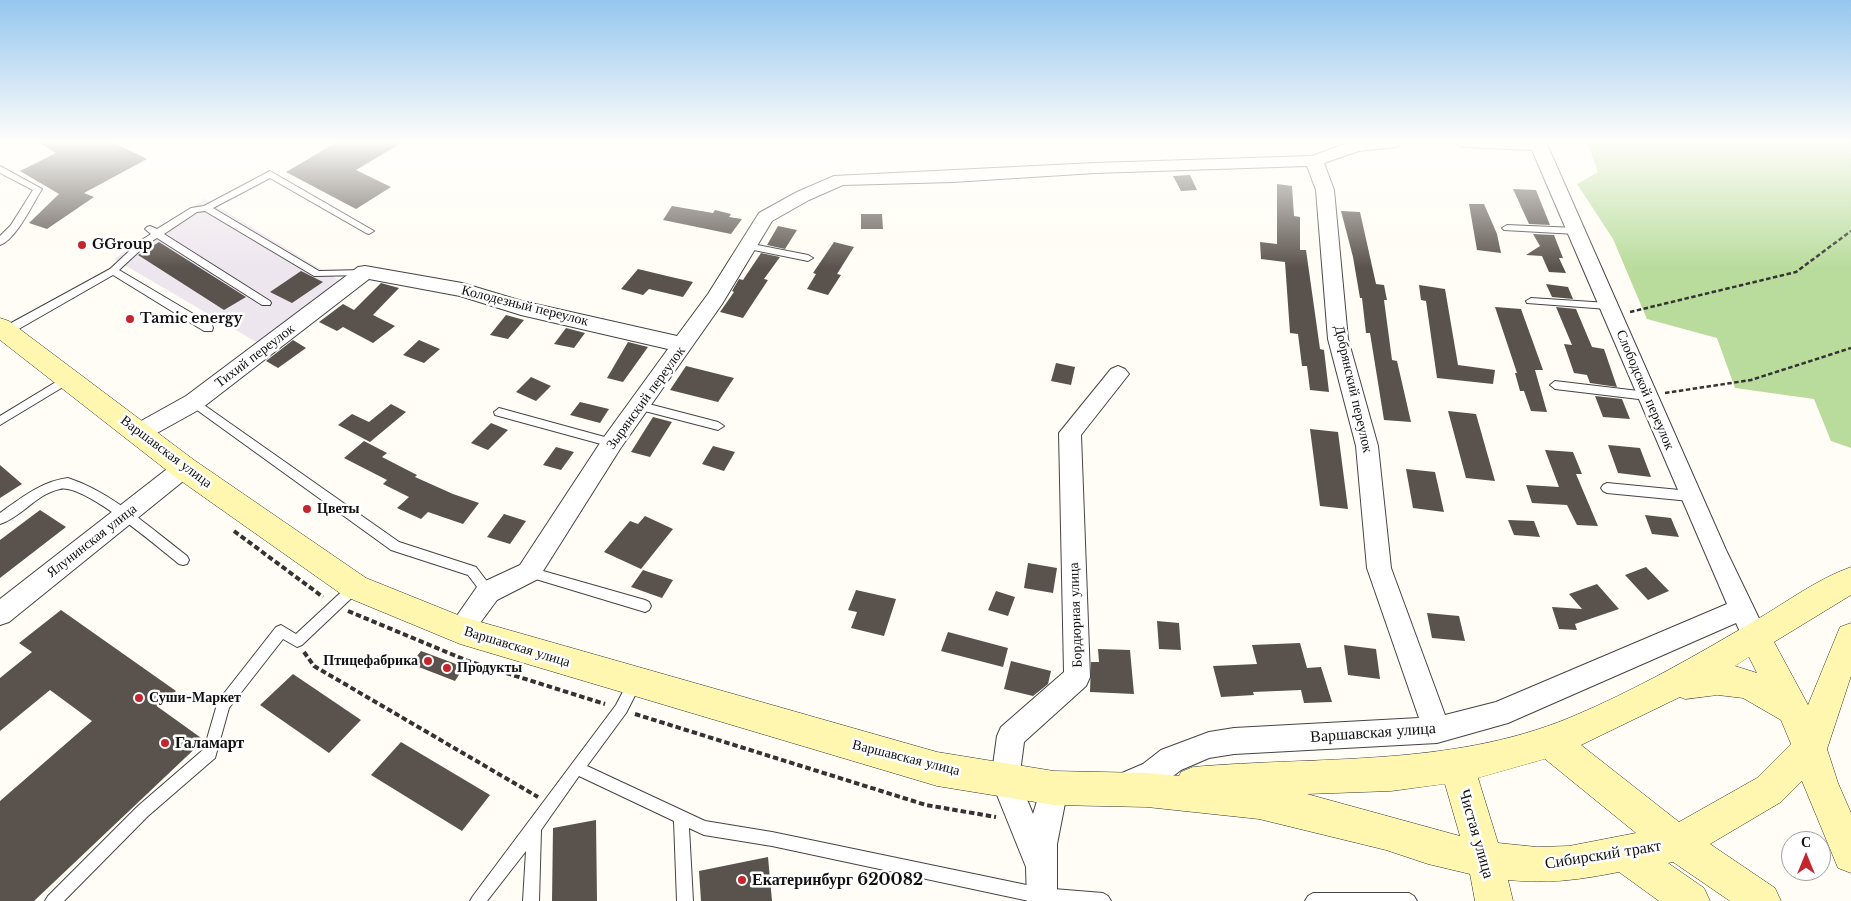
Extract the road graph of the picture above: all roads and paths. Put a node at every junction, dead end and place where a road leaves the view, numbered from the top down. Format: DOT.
graph roads {
  1 [pos="29,184"];
  2 [pos="251,184"];
  3 [pos="287,184"];
  4 [pos="831,184"];
  5 [pos="1323,184"];
  6 [pos="1555,184"];
  7 [pos="206,208"];
  8 [pos="150,228"];
  9 [pos="1507,228"];
  10 [pos="368,231"];
  11 [pos="1576,231"];
  12 [pos="1851,231"];
  13 [pos="160,233"];
  14 [pos="0,242"];
  15 [pos="747,246"];
  16 [pos="808,258"];
  17 [pos="113,271"];
  18 [pos="365,272"];
  19 [pos="1531,301"];
  20 [pos="266,303"];
  21 [pos="1610,311"];
  22 [pos="208,328"];
  23 [pos="3,329"];
  24 [pos="684,345"];
  25 [pos="1851,348"];
  26 [pos="1118,374"];
  27 [pos="69,378"];
  28 [pos="1555,385"];
  29 [pos="1647,396"];
  30 [pos="194,402"];
  31 [pos="641,406"];
  32 [pos="499,412"];
  33 [pos="0,421"];
  34 [pos="718,426"];
  35 [pos="140,432"];
  36 [pos="612,443"];
  37 [pos="184,468"];
  38 [pos="1607,488"];
  39 [pos="1690,496"];
  40 [pos="125,516"];
  41 [pos="0,519"];
  42 [pos="183,560"];
  43 [pos="529,572"];
  44 [pos="1851,580"];
  45 [pos="355,588"];
  46 [pos="488,592"];
  47 [pos="645,606"];
  48 [pos="1742,608"];
  49 [pos="0,614"];
  50 [pos="460,630"];
  51 [pos="1755,637"];
  52 [pos="1851,637"];
  53 [pos="297,642"];
  54 [pos="634,682"];
  55 [pos="1670,687"];
  56 [pos="1793,709"];
  57 [pos="1436,730"];
  58 [pos="1549,742"];
  59 [pos="1810,749"];
  60 [pos="1457,766"];
  61 [pos="577,768"];
  62 [pos="1005,780"];
  63 [pos="1054,788"];
  64 [pos="1111,790"];
  65 [pos="1147,790"];
  66 [pos="550,805"];
  67 [pos="680,817"];
  68 [pos="534,828"];
  69 [pos="1677,842"];
  70 [pos="1624,854"];
  71 [pos="1851,855"];
  72 [pos="1485,860"];
  73 [pos="1040,865"];
  74 [pos="1042,898"];
  75 [pos="54,901"];
  76 [pos="478,901"];
  77 [pos="531,901"];
  78 [pos="685,901"];
  79 [pos="1102,901"];
  80 [pos="1313,901"];
  81 [pos="1409,901"];
  82 [pos="1494,901"];
  83 [pos="1691,901"];
  84 [pos="1762,901"];
  1 -- 14 [label="lane"];
  2 -- 7 [label="lane"];
  3 -- 10 [label="lane"];
  4 -- 15 [label="street, Зырянский переулок"];
  5 -- 57 [label="street, Добрянский переулок"];
  6 -- 11 [label="street, Слободской переулок"];
  7 -- 13 [label="lane"];
  7 -- 18 [label="lane"];
  8 -- 13 [label="lane"];
  9 -- 11 [label="lane"];
  11 -- 21 [label="street, Слободской переулок"];
  12 -- 21 [label="path"];
  13 -- 17 [label="lane"];
  13 -- 20 [label="lane"];
  15 -- 16 [label="lane"];
  15 -- 24 [label="street, Зырянский переулок"];
  17 -- 22 [label="lane"];
  17 -- 23 [label="lane"];
  18 -- 24 [label="street, Колодезный переулок"];
  18 -- 30 [label="street, Тихий переулок"];
  19 -- 21 [label="lane"];
  21 -- 29 [label="street, Слободской переулок"];
  23 -- 27 [label="main road, Варшавская улица"];
  24 -- 31 [label="street, Зырянский переулок"];
  25 -- 29 [label="path"];
  26 -- 62 [label="street, Бордюрная улица"];
  27 -- 33 [label="lane"];
  27 -- 35 [label="main road, Варшавская улица"];
  28 -- 29 [label="lane"];
  29 -- 39 [label="street, Слободской переулок"];
  30 -- 35 [label="street, Тихий переулок"];
  30 -- 46 [label="lane"];
  31 -- 34 [label="lane"];
  31 -- 36 [label="street, Зырянский переулок"];
  32 -- 36 [label="lane"];
  35 -- 37 [label="main road, Варшавская улица"];
  36 -- 43 [label="street, Зырянский переулок"];
  37 -- 40 [label="street, Ялунинская улица"];
  37 -- 45 [label="main road, Варшавская улица"];
  38 -- 39 [label="lane"];
  39 -- 48 [label="street, Слободской переулок"];
  40 -- 41 [label="lane"];
  40 -- 42 [label="lane"];
  40 -- 49 [label="street, Ялунинская улица"];
  43 -- 46 [label="street"];
  43 -- 47 [label="lane"];
  44 -- 51 [label="main road"];
  45 -- 50 [label="main road, Варшавская улица"];
  45 -- 53 [label="lane"];
  46 -- 50 [label="street"];
  48 -- 51 [label="street, Слободской переулок"];
  48 -- 57 [label="street, Варшавская улица"];
  50 -- 54 [label="main road, Варшавская улица"];
  51 -- 55 [label="main road"];
  51 -- 56 [label="main road"];
  52 -- 59 [label="main road, Сибирский тракт"];
  53 -- 66 [label="path"];
  53 -- 75 [label="lane"];
  54 -- 61 [label="lane"];
  54 -- 62 [label="main road, Варшавская улица"];
  55 -- 56 [label="main road"];
  55 -- 58 [label="main road"];
  56 -- 59 [label="main road"];
  57 -- 64 [label="street, Варшавская улица"];
  58 -- 60 [label="main road"];
  58 -- 69 [label="main road"];
  59 -- 69 [label="main road, Сибирский тракт"];
  59 -- 71 [label="main road"];
  60 -- 65 [label="main road, Варшавская улица"];
  60 -- 72 [label="main road, Чистая улица"];
  61 -- 66 [label="lane"];
  61 -- 67 [label="lane"];
  62 -- 63 [label="main road, Варшавская улица"];
  62 -- 73 [label="street"];
  63 -- 64 [label="main road, Варшавская улица"];
  63 -- 73 [label="street"];
  64 -- 65 [label="main road, Варшавская улица"];
  65 -- 72 [label="main road, Варшавская улица"];
  66 -- 68 [label="lane"];
  67 -- 74 [label="lane"];
  67 -- 78 [label="lane"];
  68 -- 76 [label="lane"];
  68 -- 77 [label="lane"];
  69 -- 70 [label="main road, Сибирский тракт"];
  69 -- 84 [label="main road"];
  70 -- 72 [label="main road, Сибирский тракт"];
  70 -- 83 [label="main road"];
  72 -- 82 [label="main road, Чистая улица"];
  73 -- 74 [label="street"];
  74 -- 79 [label="lane"];
  80 -- 81 [label="lane"];
}
